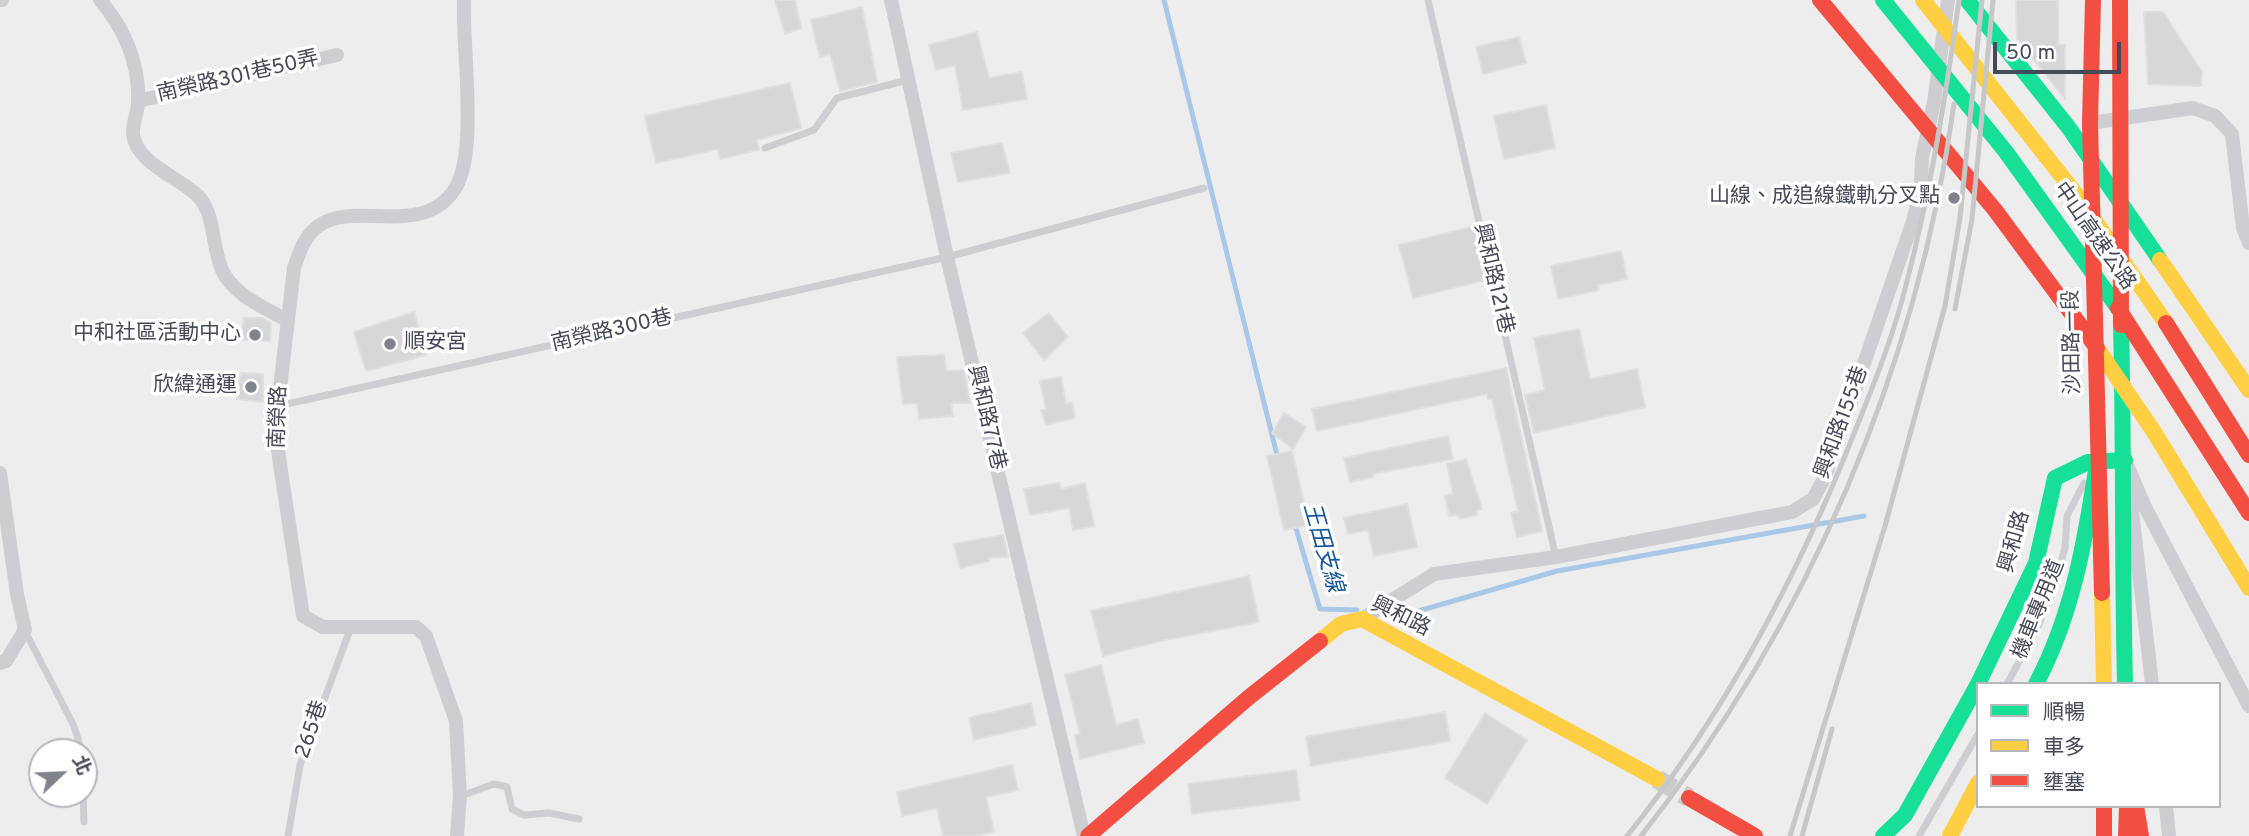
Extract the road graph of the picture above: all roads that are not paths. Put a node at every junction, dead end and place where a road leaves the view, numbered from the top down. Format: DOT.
graph roads {
  1 [pos="100,0"];
  2 [pos="464,0"];
  3 [pos="891,0"];
  4 [pos="1428,0"];
  5 [pos="1820,0"];
  6 [pos="1883,0"];
  7 [pos="1923,0"];
  8 [pos="1948,0"];
  9 [pos="1967,0"];
  10 [pos="2093,0"];
  11 [pos="2120,0"];
  12 [pos="337,55"];
  13 [pos="908,80"];
  14 [pos="138,101"];
  15 [pos="2122,120"];
  16 [pos="2090,123"];
  17 [pos="765,148"];
  18 [pos="1204,188"];
  19 [pos="2249,243"];
  20 [pos="947,257"];
  21 [pos="288,321"];
  22 [pos="2094,340"];
  23 [pos="2123,342"];
  24 [pos="2249,367"];
  25 [pos="2249,390"];
  26 [pos="277,407"];
  27 [pos="2249,455"];
  28 [pos="2098,457"];
  29 [pos="2125,460"];
  30 [pos="0,473"];
  31 [pos="2249,513"];
  32 [pos="1556,557"];
  33 [pos="2249,587"];
  34 [pos="1363,619"];
  35 [pos="351,628"];
  36 [pos="25,630"];
  37 [pos="0,663"];
  38 [pos="1979,682"];
  39 [pos="2008,682"];
  40 [pos="2037,682"];
  41 [pos="2104,682"];
  42 [pos="2125,682"];
  43 [pos="2152,682"];
  44 [pos="1976,688"];
  45 [pos="2249,706"];
  46 [pos="1976,737"];
  47 [pos="78,738"];
  48 [pos="1657,779"];
  49 [pos="1976,787"];
  50 [pos="460,796"];
  51 [pos="1689,798"];
  52 [pos="84,808"];
  53 [pos="2104,808"];
  54 [pos="2127,808"];
  55 [pos="2136,808"];
  56 [pos="2166,808"];
  57 [pos="579,819"];
  58 [pos="84,822"];
  59 [pos="288,836"];
  60 [pos="457,836"];
  61 [pos="1086,836"];
  62 [pos="1755,836"];
  63 [pos="1883,836"];
  64 [pos="1919,836"];
  65 [pos="1950,836"];
  66 [pos="2104,836"];
  67 [pos="2126,836"];
  68 [pos="2141,836"];
  69 [pos="2169,836"];
  1 -- 14 [label="street"];
  2 -- 21 [label="street, 南榮路"];
  3 -- 13 [label="street, 興和路77巷"];
  4 -- 32 [label="lane, 興和路121巷"];
  5 -- 33 [label="main road"];
  6 -- 31 [label="main road, 中山高速公路"];
  7 -- 27 [label="main road, 中山高速公路"];
  8 -- 32 [label="street, 興和路155巷"];
  9 -- 25 [label="main road, 中山高速公路"];
  10 -- 16 [label="main road, 沙田路一段"];
  11 -- 15 [label="main road"];
  12 -- 14 [label="street, 南榮路301巷50弄"];
  13 -- 17 [label="lane"];
  13 -- 20 [label="street, 興和路77巷"];
  14 -- 21 [label="street"];
  15 -- 16 [label="street"];
  15 -- 19 [label="street"];
  15 -- 23 [label="main road"];
  16 -- 22 [label="main road, 沙田路一段"];
  18 -- 20 [label="lane, 南榮路300巷"];
  20 -- 26 [label="lane, 南榮路300巷"];
  20 -- 61 [label="street, 興和路77巷"];
  21 -- 26 [label="street, 南榮路"];
  22 -- 23 [label="main road"];
  22 -- 28 [label="main road, 沙田路一段"];
  23 -- 24 [label="main road"];
  23 -- 29 [label="main road"];
  26 -- 35 [label="street, 南榮路"];
  28 -- 29 [label="main road, 興和路"];
  28 -- 38 [label="main road, 興和路"];
  28 -- 39 [label="lane, 機車專用道"];
  28 -- 40 [label="main road"];
  28 -- 41 [label="main road, 沙田路一段"];
  29 -- 42 [label="main road"];
  29 -- 43 [label="street"];
  29 -- 45 [label="street"];
  30 -- 36 [label="street"];
  32 -- 34 [label="street, 興和路155巷"];
  34 -- 48 [label="main road, 興和路"];
  34 -- 61 [label="main road, 興和路"];
  35 -- 50 [label="street, 南榮路"];
  35 -- 59 [label="lane, 265巷"];
  36 -- 37 [label="street"];
  36 -- 47 [label="lane"];
  44 -- 63 [label="main road, 興和路"];
  46 -- 64 [label="lane"];
  49 -- 65 [label="main road"];
  50 -- 57 [label="lane"];
  50 -- 60 [label="street, 南榮路"];
  51 -- 62 [label="main road"];
  52 -- 58 [label="lane"];
  53 -- 66 [label="main road"];
  54 -- 67 [label="main road"];
  55 -- 68 [label="main road"];
  56 -- 69 [label="street"];
}
